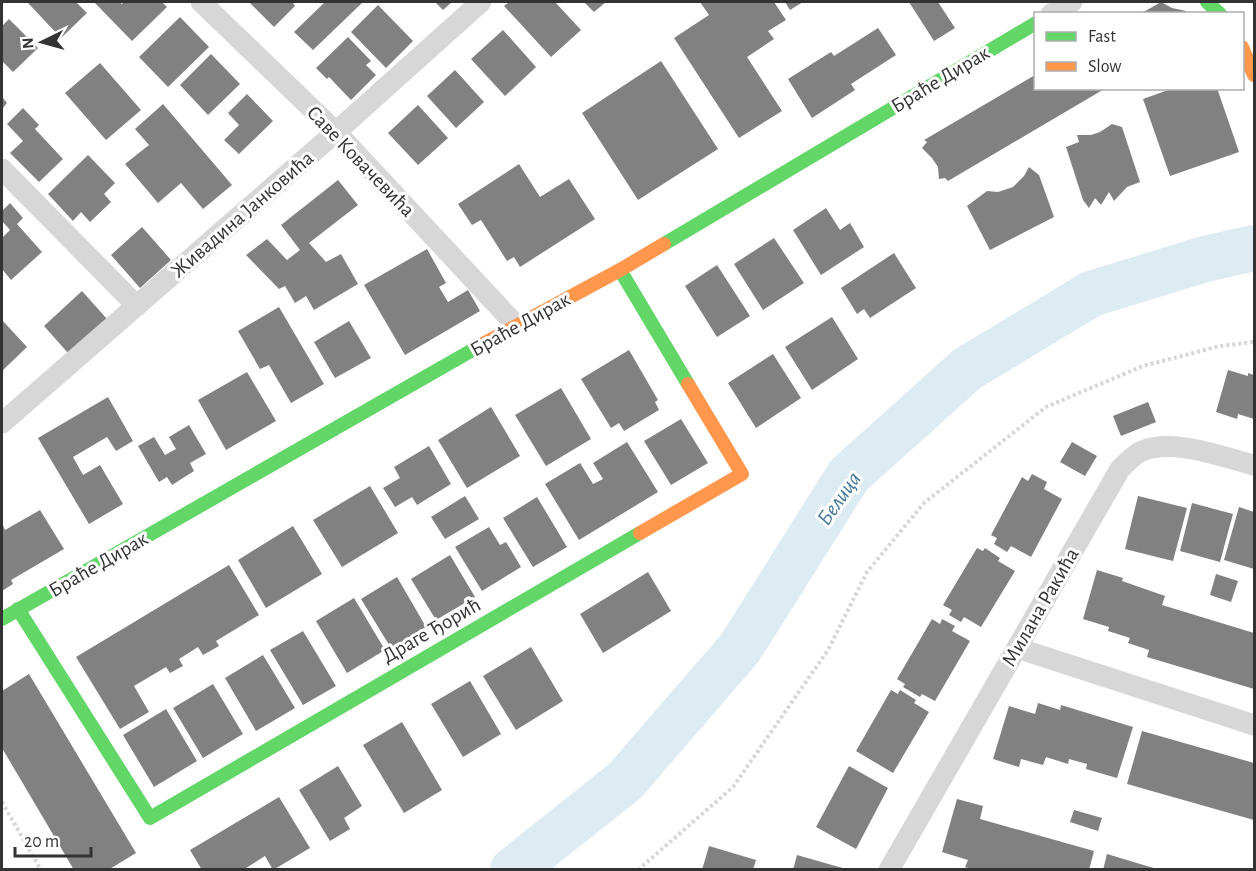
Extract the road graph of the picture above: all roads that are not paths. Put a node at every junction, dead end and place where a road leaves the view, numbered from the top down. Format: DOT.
graph roads {
  1 [pos="201,2"];
  2 [pos="481,2"];
  3 [pos="1071,2"];
  4 [pos="1054,12"];
  5 [pos="1034,24"];
  6 [pos="1244,51"];
  7 [pos="1254,75"];
  8 [pos="336,132"];
  9 [pos="2,169"];
  10 [pos="620,270"];
  11 [pos="137,306"];
  12 [pos="516,325"];
  13 [pos="2,423"];
  14 [pos="1254,465"];
  15 [pos="18,609"];
  16 [pos="2,619"];
  17 [pos="1017,648"];
  18 [pos="1254,725"];
  19 [pos="889,870"];
  1 -- 8 [label="street, Саве Ковачевића"];
  2 -- 8 [label="street, Живадина Јанковића"];
  3 -- 4 [label="street"];
  5 -- 10 [label="street, Браће Дирак"];
  6 -- 7 [label="street"];
  8 -- 11 [label="street, Живадина Јанковића"];
  8 -- 12 [label="street, Саве Ковачевића"];
  9 -- 11 [label="street"];
  10 -- 12 [label="street, Браће Дирак"];
  10 -- 15 [label="street, Драге Ђорић"];
  11 -- 13 [label="street, Живадина Јанковића"];
  12 -- 15 [label="street, Браће Дирак"];
  14 -- 17 [label="street, Милана Ракића"];
  15 -- 16 [label="street, Браће Дирак"];
  17 -- 18 [label="street"];
  17 -- 19 [label="street, Милана Ракића"];
}
